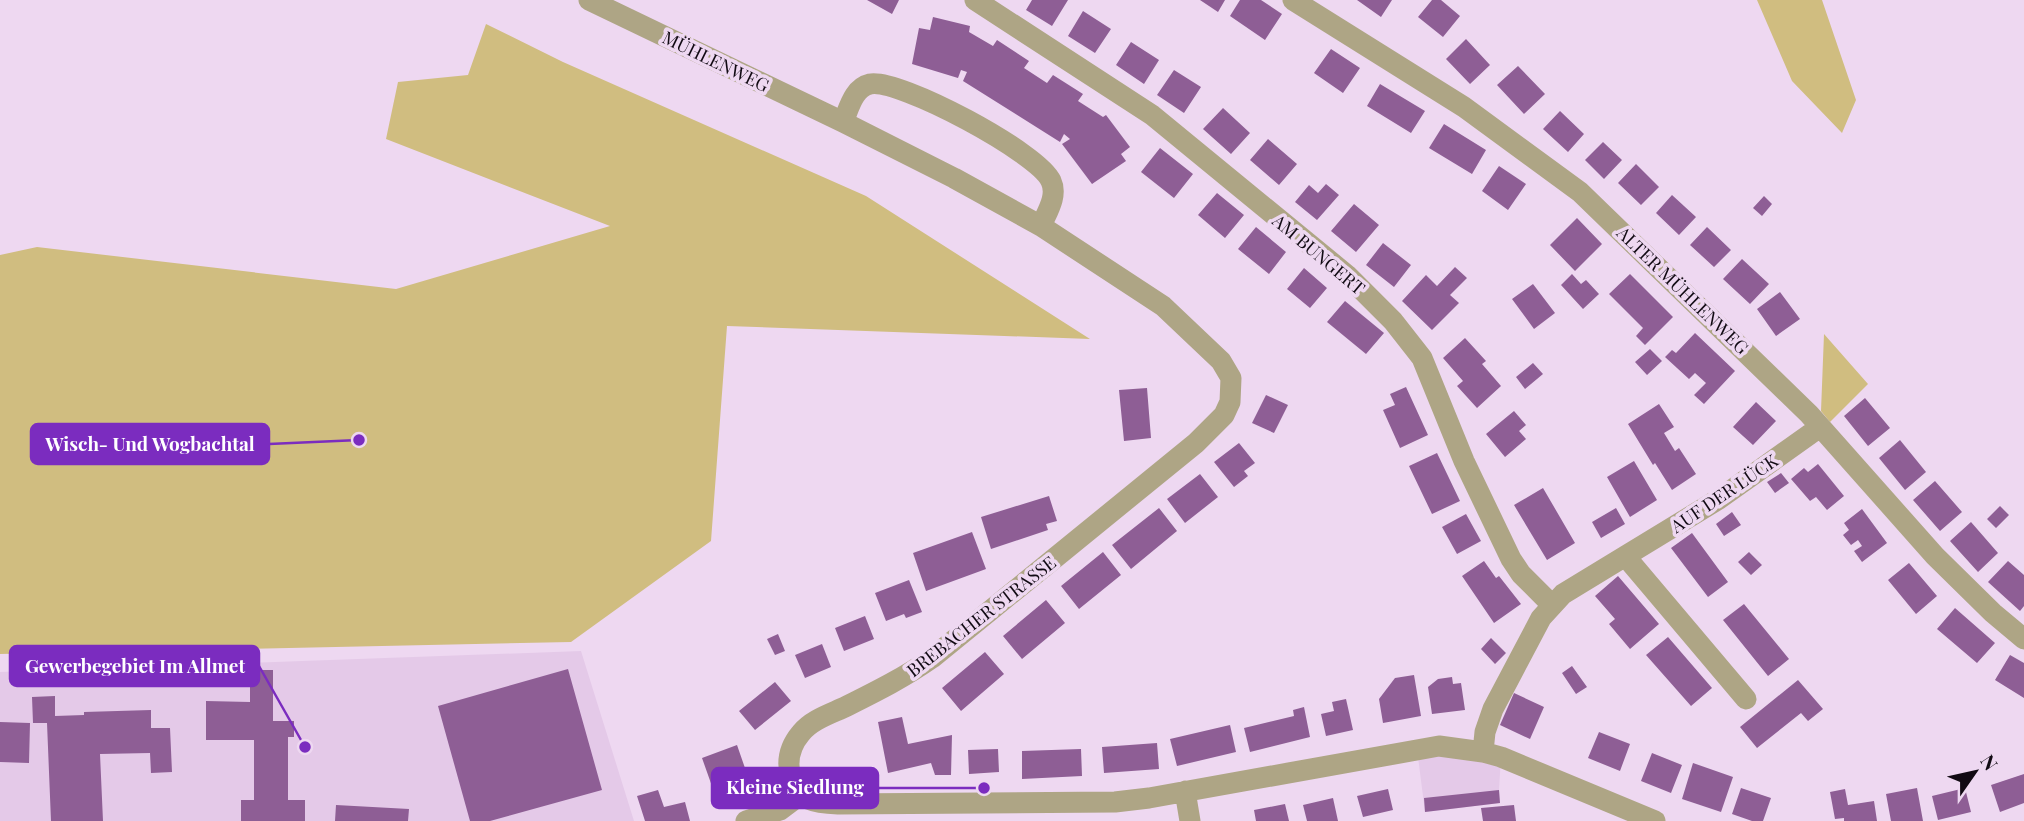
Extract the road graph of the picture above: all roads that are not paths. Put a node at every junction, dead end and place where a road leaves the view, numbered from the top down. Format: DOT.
graph roads {
  1 [pos="589,0"];
  2 [pos="975,0"];
  3 [pos="1293,0"];
  4 [pos="843,122"];
  5 [pos="1041,226"];
  6 [pos="1820,427"];
  7 [pos="1626,557"];
  8 [pos="1552,604"];
  9 [pos="2024,639"];
  10 [pos="1745,699"];
  11 [pos="1483,751"];
  12 [pos="1185,791"];
  13 [pos="800,795"];
  14 [pos="852,812"];
  15 [pos="746,821"];
  16 [pos="1190,821"];
  17 [pos="1655,821"];
  1 -- 4 [label="street, MÜHLENWEG"];
  2 -- 8 [label="street, AM BUNGERT"];
  3 -- 6 [label="street, ALTER MÜHLENWEG"];
  4 -- 5 [label="street, BREBACHER STRASSE"];
  4 -- 5 [label="street"];
  5 -- 13 [label="street, BREBACHER STRASSE"];
  6 -- 7 [label="street, AUF DER LÜCK"];
  6 -- 9 [label="street, ALTER MÜHLENWEG"];
  7 -- 8 [label="street, AUF DER LÜCK"];
  7 -- 10 [label="street"];
  8 -- 11 [label="street, AUF DER LÜCK"];
  11 -- 12 [label="street"];
  11 -- 17 [label="street"];
  12 -- 14 [label="street"];
  12 -- 16 [label="street"];
  13 -- 14 [label="street"];
  13 -- 15 [label="street"];
}
